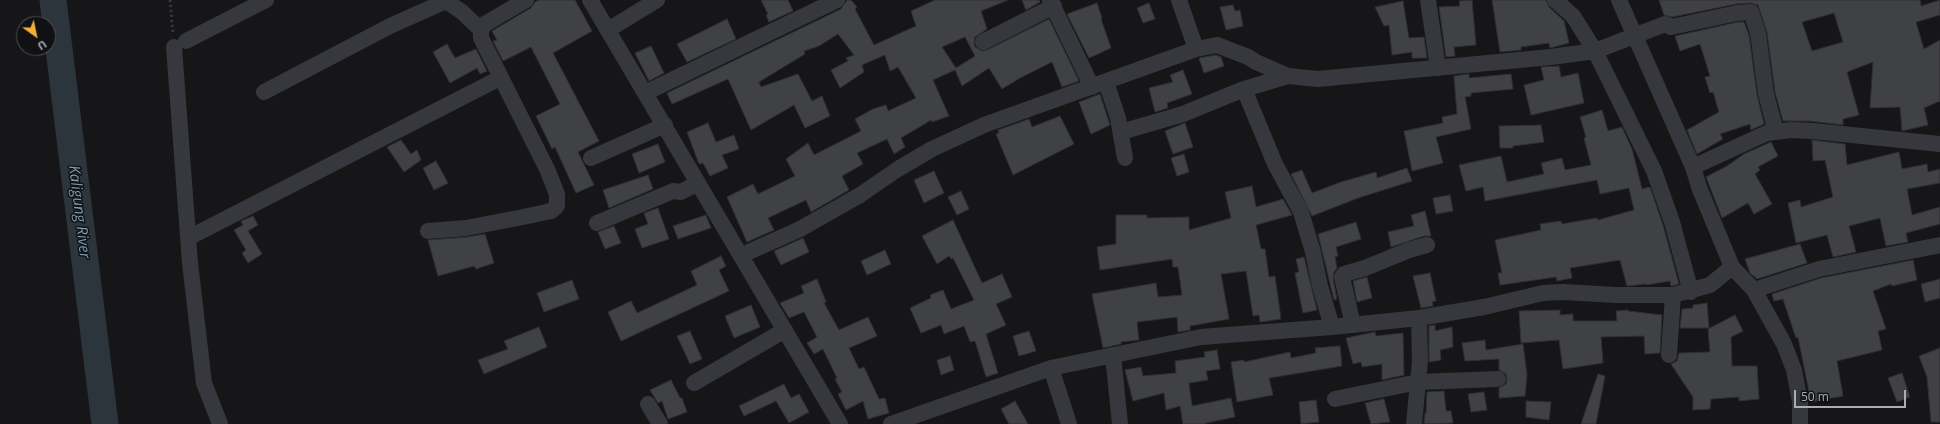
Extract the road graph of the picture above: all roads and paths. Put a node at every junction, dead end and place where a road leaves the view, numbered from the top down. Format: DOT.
graph roads {
  1 [pos="170,0"];
  2 [pos="266,0"];
  3 [pos="526,0"];
  4 [pos="590,0"];
  5 [pos="657,0"];
  6 [pos="837,0"];
  7 [pos="1179,0"];
  8 [pos="1428,0"];
  9 [pos="1555,0"];
  10 [pos="1619,0"];
  11 [pos="447,1"];
  12 [pos="1052,3"];
  13 [pos="481,30"];
  14 [pos="608,30"];
  15 [pos="983,42"];
  16 [pos="180,44"];
  17 [pos="1615,44"];
  18 [pos="1196,49"];
  19 [pos="1438,68"];
  20 [pos="1288,76"];
  21 [pos="500,78"];
  22 [pos="1099,85"];
  23 [pos="1244,89"];
  24 [pos="264,92"];
  25 [pos="645,93"];
  26 [pos="658,128"];
  27 [pos="1121,132"];
  28 [pos="1776,132"];
  29 [pos="1940,144"];
  30 [pos="590,158"];
  31 [pos="1125,158"];
  32 [pos="1693,167"];
  33 [pos="690,187"];
  34 [pos="597,223"];
  35 [pos="428,232"];
  36 [pos="190,237"];
  37 [pos="1427,245"];
  38 [pos="1940,245"];
  39 [pos="742,255"];
  40 [pos="1722,276"];
  41 [pos="1754,290"];
  42 [pos="1691,292"];
  43 [pos="1673,295"];
  44 [pos="1419,318"];
  45 [pos="1353,325"];
  46 [pos="1332,327"];
  47 [pos="785,330"];
  48 [pos="1113,355"];
  49 [pos="1669,355"];
  50 [pos="1051,368"];
  51 [pos="1498,379"];
  52 [pos="1418,382"];
  53 [pos="694,383"];
  54 [pos="1335,399"];
  55 [pos="648,404"];
  56 [pos="220,424"];
  57 [pos="660,424"];
  58 [pos="840,424"];
  59 [pos="890,424"];
  60 [pos="1069,424"];
  61 [pos="1120,424"];
  62 [pos="1414,424"];
  63 [pos="1800,424"];
  1 -- 16 [label="path"];
  2 -- 16 [label="street"];
  3 -- 13 [label="street"];
  4 -- 14 [label="street"];
  5 -- 14 [label="street"];
  6 -- 25 [label="street"];
  7 -- 18 [label="street"];
  8 -- 19 [label="street"];
  9 -- 17 [label="street"];
  10 -- 17 [label="street"];
  11 -- 13 [label="street"];
  11 -- 24 [label="street"];
  12 -- 15 [label="street"];
  12 -- 22 [label="street"];
  13 -- 21 [label="street"];
  14 -- 25 [label="street"];
  16 -- 36 [label="street"];
  17 -- 19 [label="street"];
  17 -- 28 [label="street"];
  17 -- 32 [label="street"];
  17 -- 42 [label="street"];
  18 -- 20 [label="street"];
  18 -- 22 [label="street"];
  19 -- 20 [label="street"];
  20 -- 23 [label="street"];
  21 -- 35 [label="street"];
  21 -- 36 [label="street"];
  22 -- 27 [label="street"];
  22 -- 39 [label="street"];
  23 -- 27 [label="street"];
  23 -- 46 [label="street"];
  25 -- 26 [label="street"];
  26 -- 30 [label="street"];
  26 -- 33 [label="street"];
  27 -- 31 [label="street"];
  28 -- 29 [label="street"];
  28 -- 32 [label="street"];
  32 -- 40 [label="street"];
  33 -- 34 [label="street"];
  33 -- 39 [label="street"];
  36 -- 56 [label="street"];
  37 -- 45 [label="street"];
  38 -- 41 [label="street"];
  39 -- 47 [label="street"];
  40 -- 41 [label="street"];
  40 -- 42 [label="street"];
  41 -- 63 [label="street"];
  42 -- 43 [label="street"];
  43 -- 44 [label="street"];
  43 -- 49 [label="street"];
  44 -- 45 [label="street"];
  44 -- 52 [label="street"];
  45 -- 46 [label="street"];
  46 -- 48 [label="street"];
  47 -- 53 [label="street"];
  47 -- 58 [label="street"];
  48 -- 50 [label="street"];
  48 -- 61 [label="street"];
  50 -- 59 [label="street"];
  50 -- 60 [label="street"];
  51 -- 52 [label="street"];
  52 -- 54 [label="street"];
  52 -- 62 [label="street"];
  55 -- 57 [label="street"];
}
